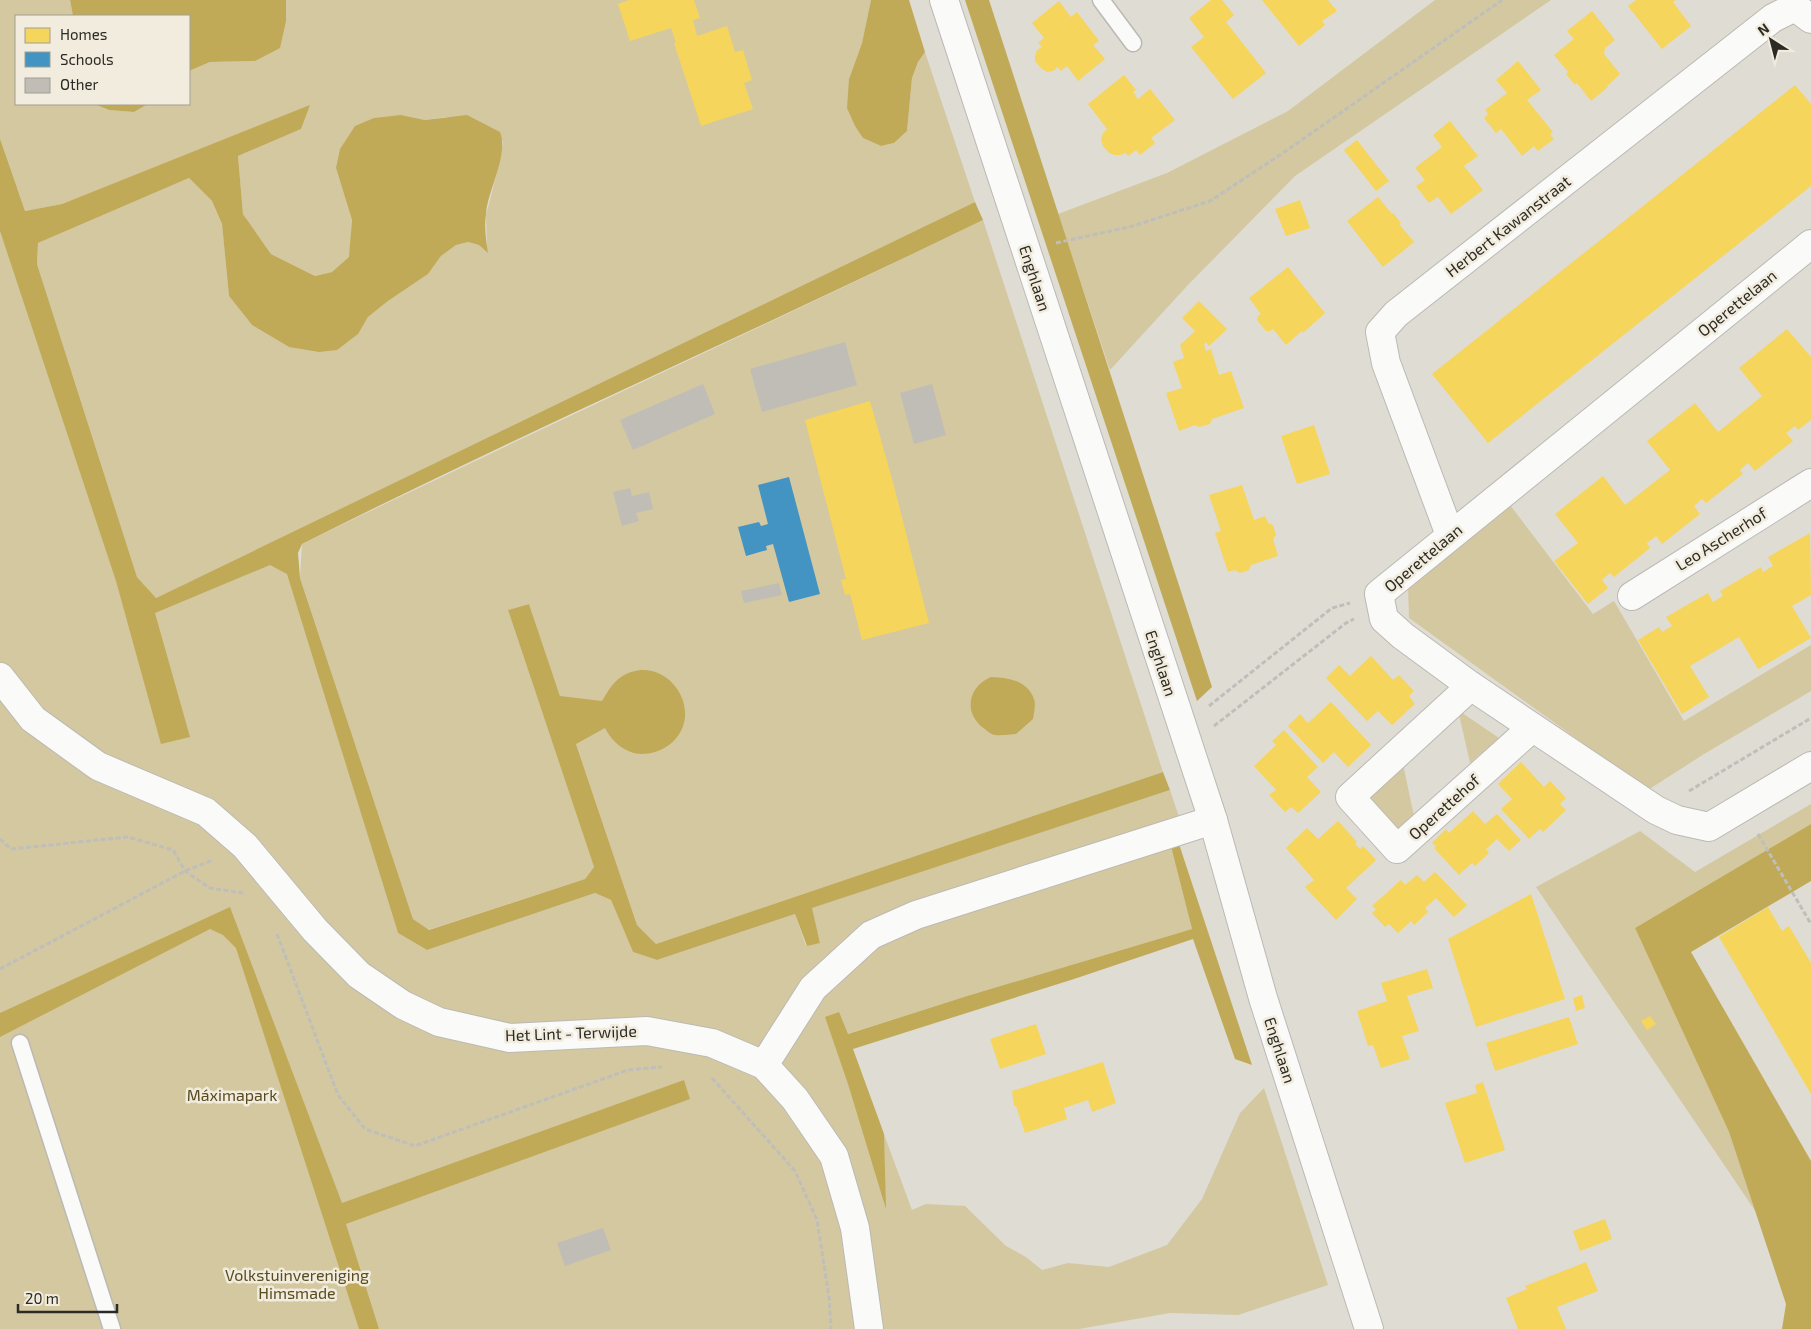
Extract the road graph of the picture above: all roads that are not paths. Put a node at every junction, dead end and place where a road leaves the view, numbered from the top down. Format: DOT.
graph roads {
  1 [pos="944,0"];
  2 [pos="1101,0"];
  3 [pos="1811,19"];
  4 [pos="1133,43"];
  5 [pos="1811,244"];
  6 [pos="1811,483"];
  7 [pos="1450,535"];
  8 [pos="1632,596"];
  9 [pos="0,677"];
  10 [pos="1471,686"];
  11 [pos="1532,728"];
  12 [pos="1811,766"];
  13 [pos="1213,820"];
  14 [pos="20,1044"];
  15 [pos="764,1065"];
  16 [pos="112,1329"];
  17 [pos="869,1329"];
  18 [pos="1369,1329"];
  1 -- 13 [label="street, Enghlaan"];
  2 -- 4 [label="lane"];
  3 -- 7 [label="street, Herbert Kawanstraat"];
  5 -- 7 [label="street, Operettelaan"];
  6 -- 8 [label="street, Leo Ascherhof"];
  7 -- 10 [label="street, Operettelaan"];
  9 -- 15 [label="street, Het Lint - Terwijde"];
  10 -- 11 [label="street, Operettelaan"];
  10 -- 11 [label="street, Operettehof"];
  11 -- 12 [label="street, Operettelaan"];
  13 -- 15 [label="street"];
  13 -- 18 [label="street, Enghlaan"];
  14 -- 16 [label="lane"];
  15 -- 17 [label="street, Het Lint - Terwijde"];
}
